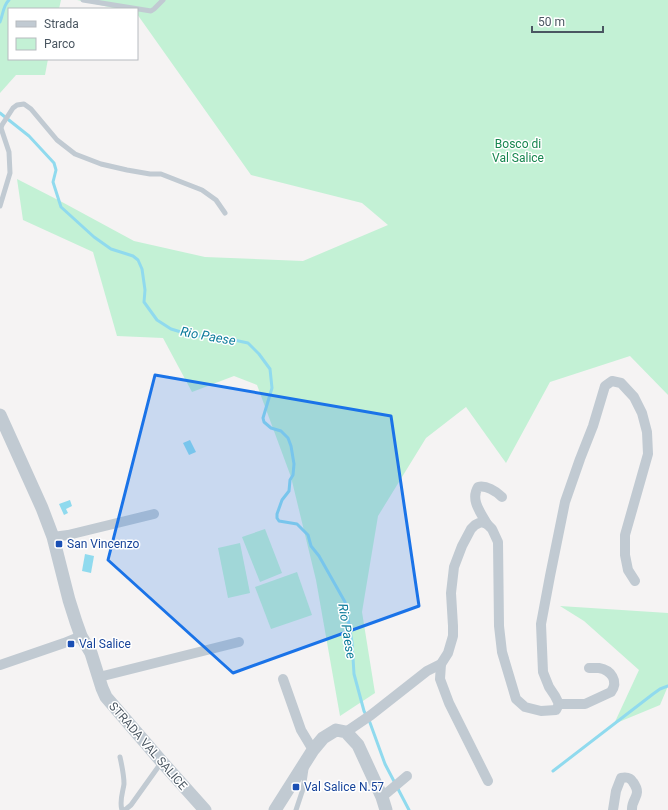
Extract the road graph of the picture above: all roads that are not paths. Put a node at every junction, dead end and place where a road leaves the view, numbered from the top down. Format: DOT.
graph roads {
  1 [pos="83,0"];
  2 [pos="164,0"];
  3 [pos="132,8"];
  4 [pos="138,9"];
  5 [pos="0,206"];
  6 [pos="225,213"];
  7 [pos="0,415"];
  8 [pos="502,498"];
  9 [pos="154,514"];
  10 [pos="487,524"];
  11 [pos="53,537"];
  12 [pos="634,581"];
  13 [pos="81,636"];
  14 [pos="239,642"];
  15 [pos="1,663"];
  16 [pos="441,664"];
  17 [pos="589,668"];
  18 [pos="98,677"];
  19 [pos="284,679"];
  20 [pos="559,704"];
  21 [pos="346,732"];
  22 [pos="310,755"];
  23 [pos="120,757"];
  24 [pos="162,762"];
  25 [pos="401,781"];
  26 [pos="488,781"];
  27 [pos="382,797"];
  28 [pos="125,810"];
  29 [pos="205,810"];
  30 [pos="275,810"];
  31 [pos="296,810"];
  32 [pos="386,810"];
  33 [pos="613,810"];
  34 [pos="632,810"];
  1 -- 3 [label="lane"];
  2 -- 4 [label="lane"];
  5 -- 6 [label="lane"];
  7 -- 11 [label="street, STRADA VAL SALICE"];
  8 -- 10 [label="street"];
  9 -- 11 [label="street"];
  10 -- 16 [label="street"];
  10 -- 20 [label="street"];
  11 -- 13 [label="street, STRADA VAL SALICE"];
  12 -- 20 [label="street"];
  13 -- 15 [label="street"];
  13 -- 18 [label="street, STRADA VAL SALICE"];
  14 -- 18 [label="street"];
  16 -- 21 [label="street"];
  16 -- 26 [label="street"];
  17 -- 20 [label="street"];
  18 -- 24 [label="street, STRADA VAL SALICE"];
  19 -- 22 [label="street"];
  21 -- 22 [label="street"];
  21 -- 27 [label="street"];
  22 -- 30 [label="street"];
  22 -- 31 [label="lane"];
  23 -- 28 [label="lane"];
  24 -- 28 [label="lane"];
  24 -- 29 [label="street, STRADA VAL SALICE"];
  25 -- 27 [label="street"];
  27 -- 32 [label="street"];
  33 -- 34 [label="street"];
}
